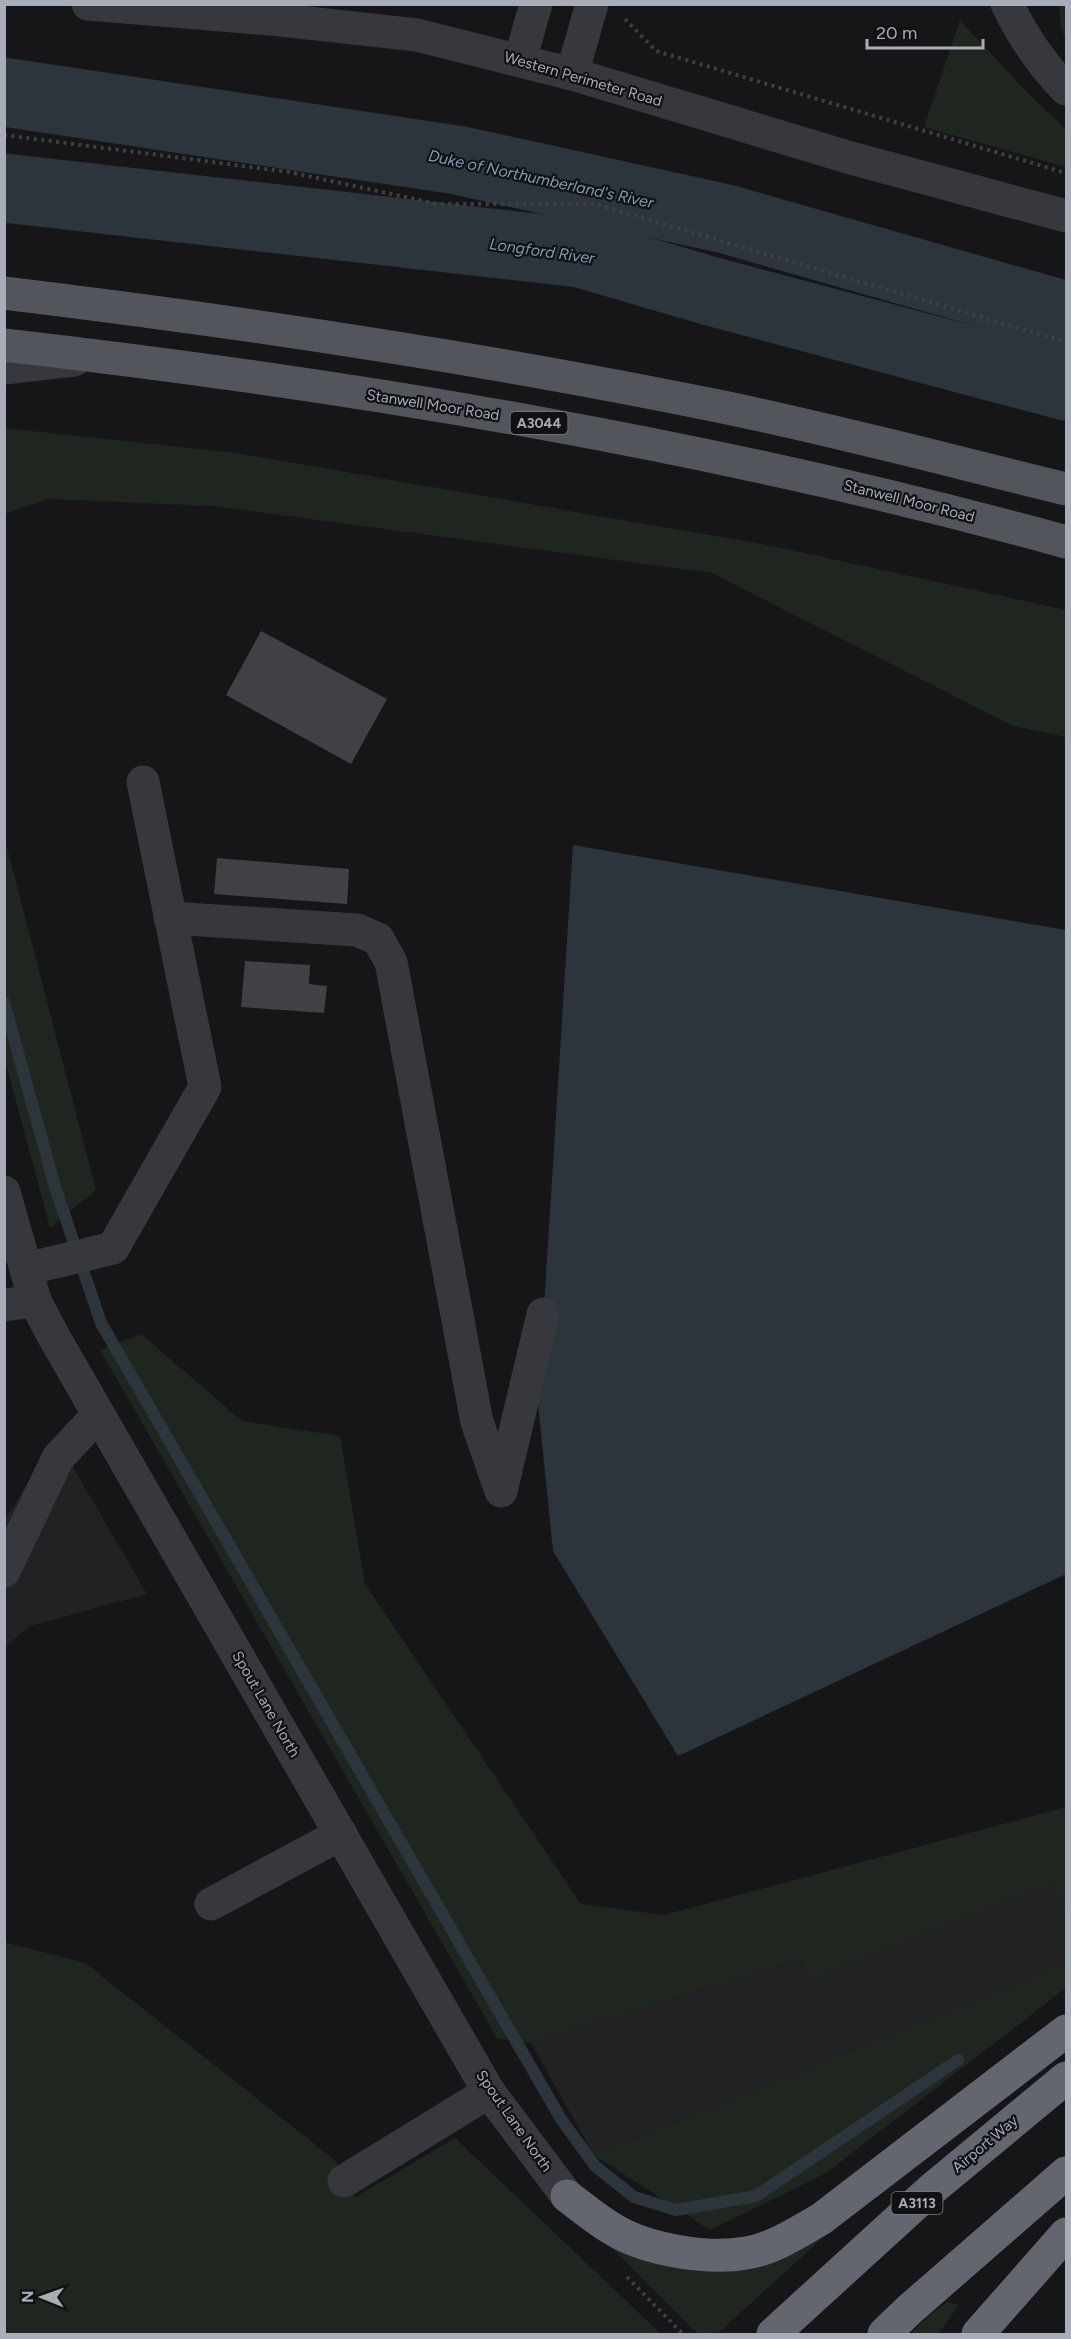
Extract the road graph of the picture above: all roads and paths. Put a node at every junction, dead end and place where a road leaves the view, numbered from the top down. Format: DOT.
graph roads {
  1 [pos="88,4"];
  2 [pos="536,4"];
  3 [pos="592,4"];
  4 [pos="1008,4"];
  5 [pos="627,20"];
  6 [pos="1022,20"];
  7 [pos="520,60"];
  8 [pos="573,74"];
  9 [pos="1066,88"];
  10 [pos="4,135"];
  11 [pos="1066,173"];
  12 [pos="1066,216"];
  13 [pos="4,293"];
  14 [pos="1066,342"];
  15 [pos="4,345"];
  16 [pos="109,357"];
  17 [pos="4,368"];
  18 [pos="1066,489"];
  19 [pos="1066,542"];
  20 [pos="143,782"];
  21 [pos="170,918"];
  22 [pos="4,1192"];
  23 [pos="26,1269"];
  24 [pos="20,1303"];
  25 [pos="543,1314"];
  26 [pos="98,1414"];
  27 [pos="4,1571"];
  28 [pos="341,1834"];
  29 [pos="210,1904"];
  30 [pos="1066,2031"];
  31 [pos="1066,2078"];
  32 [pos="489,2092"];
  33 [pos="1066,2173"];
  34 [pos="344,2181"];
  35 [pos="567,2196"];
  36 [pos="1066,2234"];
  37 [pos="619,2269"];
  38 [pos="683,2334"];
  39 [pos="773,2334"];
  40 [pos="884,2334"];
  41 [pos="978,2334"];
  1 -- 7 [label="street, Western Perimeter Road"];
  2 -- 7 [label="street"];
  3 -- 8 [label="street"];
  4 -- 6 [label="street"];
  5 -- 11 [label="path"];
  6 -- 9 [label="street"];
  7 -- 8 [label="street, Western Perimeter Road"];
  8 -- 12 [label="street, Western Perimeter Road"];
  10 -- 14 [label="path"];
  13 -- 18 [label="main road"];
  15 -- 16 [label="main road, Stanwell Moor Road / A3044"];
  16 -- 17 [label="street"];
  16 -- 19 [label="main road, Stanwell Moor Road / A3044"];
  20 -- 21 [label="street"];
  21 -- 23 [label="street"];
  21 -- 25 [label="street"];
  22 -- 23 [label="street, Spout Lane North"];
  23 -- 24 [label="street, Spout Lane North"];
  24 -- 26 [label="street, Spout Lane North"];
  26 -- 27 [label="street"];
  26 -- 28 [label="street, Spout Lane North"];
  28 -- 29 [label="street"];
  28 -- 32 [label="street, Spout Lane North"];
  30 -- 35 [label="highway"];
  31 -- 39 [label="highway, Airport Way / A3113"];
  32 -- 34 [label="street"];
  32 -- 35 [label="street, Spout Lane North"];
  33 -- 40 [label="highway"];
  36 -- 41 [label="highway"];
  37 -- 38 [label="path"];
}
